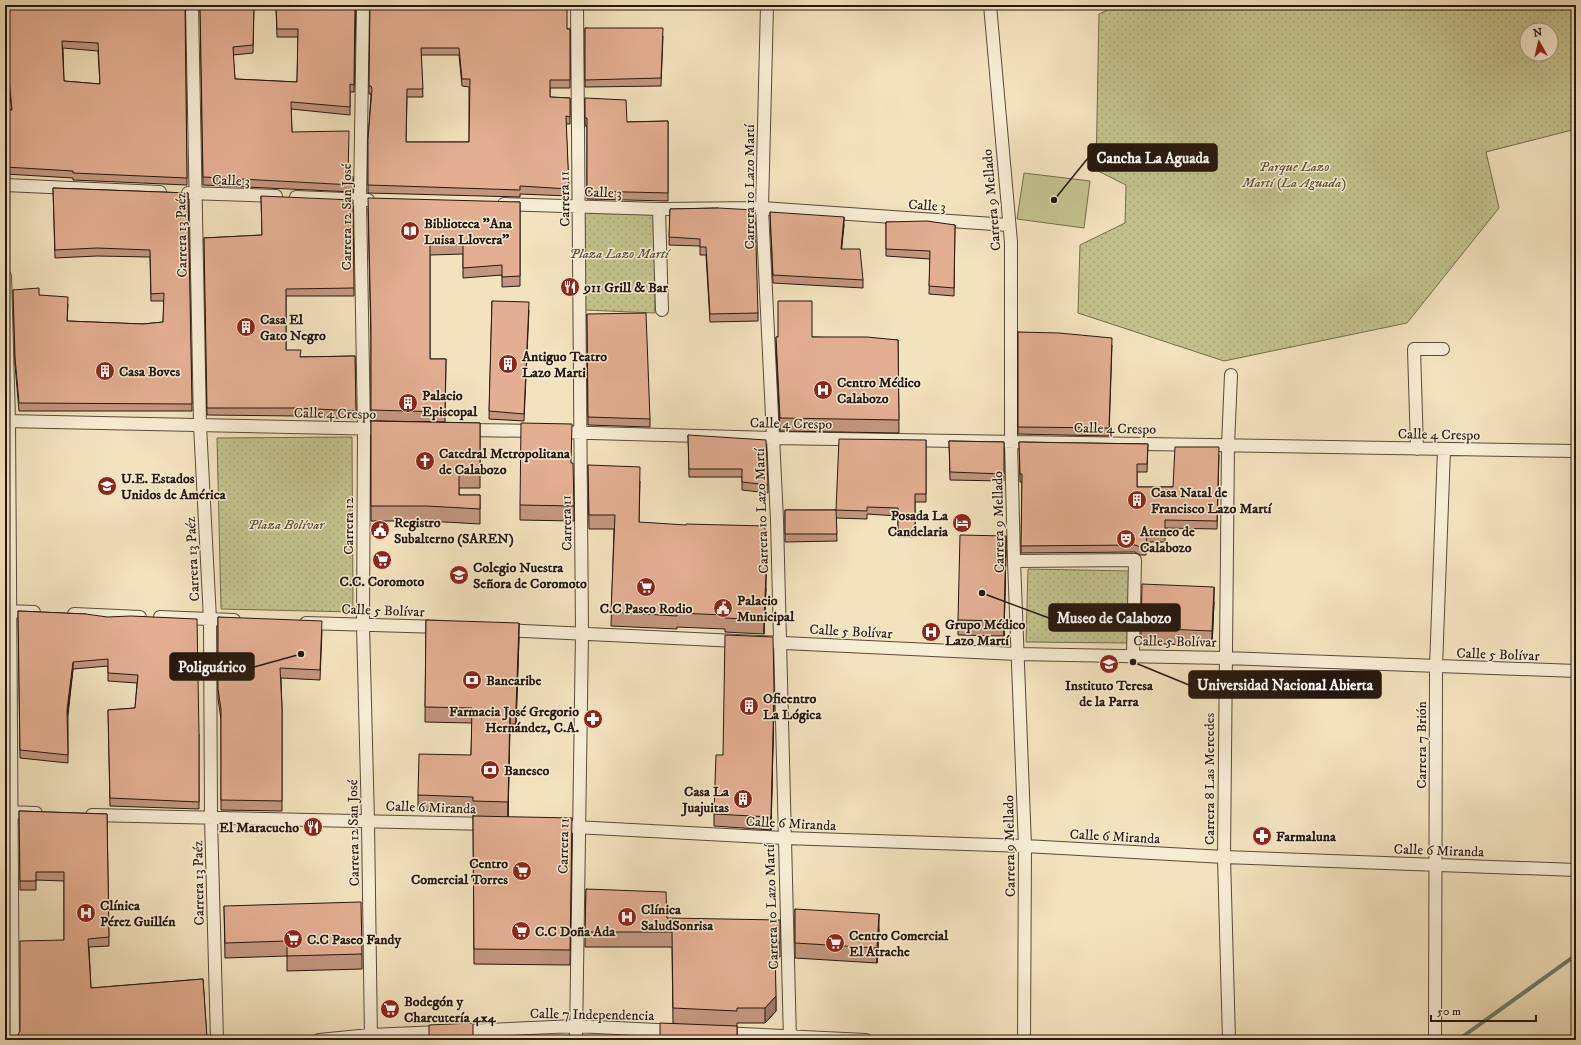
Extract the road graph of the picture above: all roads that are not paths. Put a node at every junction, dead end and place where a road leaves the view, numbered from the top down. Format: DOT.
graph roads {
  1 [pos="192,5"];
  2 [pos="363,5"];
  3 [pos="577,5"];
  4 [pos="767,5"];
  5 [pos="990,5"];
  6 [pos="5,185"];
  7 [pos="195,194"];
  8 [pos="360,200"];
  9 [pos="376,200"];
  10 [pos="493,203"];
  11 [pos="579,206"];
  12 [pos="762,208"];
  13 [pos="659,209"];
  14 [pos="1008,225"];
  15 [pos="5,276"];
  16 [pos="662,310"];
  17 [pos="1443,349"];
  18 [pos="1231,375"];
  19 [pos="7,421"];
  20 [pos="200,426"];
  21 [pos="364,428"];
  22 [pos="403,429"];
  23 [pos="457,430"];
  24 [pos="580,432"];
  25 [pos="773,438"];
  26 [pos="1011,441"];
  27 [pos="1228,445"];
  28 [pos="1417,449"];
  29 [pos="1444,449"];
  30 [pos="1576,451"];
  31 [pos="1014,561"];
  32 [pos="8,611"];
  33 [pos="42,613"];
  34 [pos="66,614"];
  35 [pos="210,619"];
  36 [pos="248,621"];
  37 [pos="294,622"];
  38 [pos="363,625"];
  39 [pos="451,628"];
  40 [pos="489,629"];
  41 [pos="582,632"];
  42 [pos="780,643"];
  43 [pos="1017,654"];
  44 [pos="1133,656"];
  45 [pos="1225,658"];
  46 [pos="1436,667"];
  47 [pos="1576,671"];
  48 [pos="8,812"];
  49 [pos="52,813"];
  50 [pos="84,814"];
  51 [pos="211,818"];
  52 [pos="368,821"];
  53 [pos="500,824"];
  54 [pos="547,826"];
  55 [pos="578,826"];
  56 [pos="784,838"];
  57 [pos="1025,846"];
  58 [pos="1224,857"];
  59 [pos="1436,865"];
  60 [pos="1576,870"];
  61 [pos="576,1026"];
  62 [pos="687,1031"];
  63 [pos="711,1032"];
  64 [pos="370,1037"];
  65 [pos="790,1038"];
  66 [pos="13,1040"];
  67 [pos="217,1040"];
  68 [pos="319,1040"];
  69 [pos="576,1040"];
  70 [pos="866,1040"];
  71 [pos="1024,1040"];
  72 [pos="1229,1040"];
  73 [pos="1435,1040"];
  1 -- 7 [label="street, Carrera 13 Paéz"];
  2 -- 8 [label="street, Carrera 12 San José"];
  3 -- 11 [label="street, Carrera 11"];
  4 -- 12 [label="street, Carrera 10 Lazo Martí"];
  5 -- 14 [label="street, Carrera 9 Mellado"];
  6 -- 7 [label="street, Calle 3"];
  7 -- 8 [label="street, Calle 3"];
  7 -- 20 [label="street, Carrera 13 Paéz"];
  8 -- 9 [label="street, Calle 3"];
  8 -- 21 [label="street, Carrera 12 San José"];
  10 -- 11 [label="street, Calle 3"];
  11 -- 13 [label="street, Calle 3"];
  11 -- 24 [label="street, Carrera 11"];
  12 -- 13 [label="street, Calle 3"];
  12 -- 14 [label="street, Calle 3"];
  12 -- 25 [label="street, Carrera 10 Lazo Martí"];
  13 -- 16 [label="street"];
  14 -- 26 [label="street, Carrera 9 Mellado"];
  15 -- 19 [label="street"];
  17 -- 28 [label="street"];
  18 -- 27 [label="street, Carrera 8 Las Mercedes"];
  19 -- 20 [label="street, Calle 4 Crespo"];
  19 -- 32 [label="street"];
  20 -- 21 [label="street, Calle 4 Crespo"];
  20 -- 35 [label="street, Carrera 13 Paéz"];
  21 -- 22 [label="street, Calle 4 Crespo"];
  21 -- 38 [label="street, Carrera 12"];
  23 -- 24 [label="street, Calle 4 Crespo"];
  24 -- 25 [label="street, Calle 4 Crespo"];
  24 -- 41 [label="street, Carrera 11"];
  25 -- 26 [label="street, Calle 4 Crespo"];
  25 -- 42 [label="street, Carrera 10 Lazo Martí"];
  26 -- 27 [label="street, Calle 4 Crespo"];
  26 -- 31 [label="street, Carrera 9 Mellado"];
  27 -- 28 [label="street, Calle 4 Crespo"];
  27 -- 45 [label="street, Carrera 8 Las Mercedes"];
  28 -- 29 [label="street, Calle 4 Crespo"];
  29 -- 30 [label="street, Calle 4 Crespo"];
  29 -- 46 [label="street, Carrera 7 Brión"];
  31 -- 43 [label="street, Carrera 9 Mellado"];
  31 -- 44 [label="street"];
  32 -- 33 [label="street"];
  32 -- 48 [label="street"];
  34 -- 35 [label="street"];
  35 -- 36 [label="street"];
  35 -- 51 [label="street, Carrera 13 Paéz"];
  37 -- 38 [label="street, Calle 5 Bolívar"];
  38 -- 39 [label="street, Calle 5 Bolívar"];
  38 -- 52 [label="street, Carrera 12 San José"];
  40 -- 41 [label="street, Calle 5 Bolívar"];
  41 -- 42 [label="street, Calle 5 Bolívar"];
  41 -- 55 [label="street, Carrera 11"];
  42 -- 43 [label="street, Calle 5 Bolívar"];
  42 -- 56 [label="street, Carrera 10 Lazo Martí"];
  43 -- 44 [label="street, Calle 5 Bolívar"];
  43 -- 57 [label="street, Carrera 9 Mellado"];
  44 -- 45 [label="street, Calle 5 Bolívar"];
  45 -- 46 [label="street, Calle 5 Bolívar"];
  45 -- 58 [label="street, Carrera 8 Las Mercedes"];
  46 -- 47 [label="street, Calle 5 Bolívar"];
  46 -- 59 [label="street, Carrera 7 Brión"];
  48 -- 49 [label="street"];
  48 -- 66 [label="street"];
  50 -- 51 [label="street, Calle 6 Miranda"];
  51 -- 52 [label="street, Calle 6 Miranda"];
  51 -- 67 [label="street, Carrera 13 Paéz"];
  52 -- 53 [label="street, Calle 6 Miranda"];
  52 -- 64 [label="street, Carrera 12 San José"];
  54 -- 55 [label="street, Calle 6 Miranda"];
  55 -- 56 [label="street, Calle 6 Miranda"];
  55 -- 61 [label="street, Carrera 11"];
  56 -- 57 [label="street, Calle 6 Miranda"];
  56 -- 65 [label="street, Carrera 10 Lazo Martí"];
  57 -- 58 [label="street, Calle 6 Miranda"];
  57 -- 71 [label="street, Carrera 9 Mellado"];
  58 -- 59 [label="street, Calle 6 Miranda"];
  58 -- 72 [label="street, Carrera 8 Las Mercedes"];
  59 -- 60 [label="street, Calle 6 Miranda"];
  59 -- 73 [label="street, Carrera 7 Brión"];
  61 -- 62 [label="street, Calle 7 Independencia"];
  61 -- 64 [label="street, Calle 7 Independencia"];
  61 -- 69 [label="street, Carrera 11"];
  63 -- 65 [label="street"];
  64 -- 68 [label="street, Calle 7 Independencia"];
  65 -- 70 [label="street"];
}
